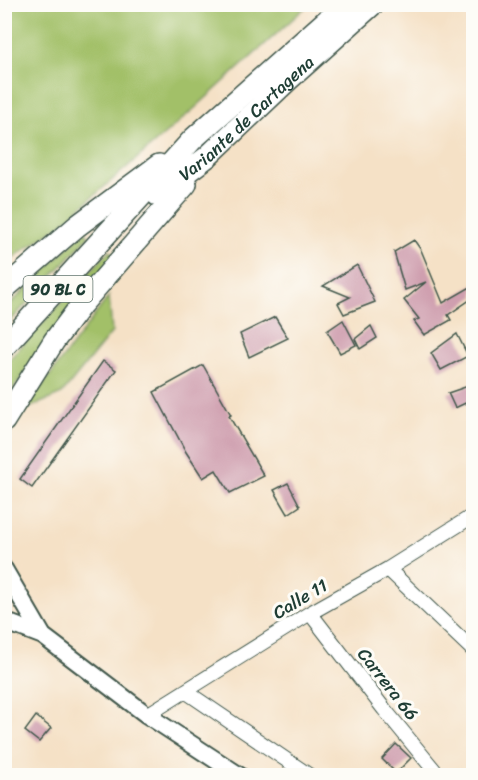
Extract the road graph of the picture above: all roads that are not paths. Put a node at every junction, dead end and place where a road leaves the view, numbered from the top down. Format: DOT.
graph roads {
  1 [pos="345,4"];
  2 [pos="373,4"];
  3 [pos="194,139"];
  4 [pos="207,157"];
  5 [pos="114,229"];
  6 [pos="4,290"];
  7 [pos="4,347"];
  8 [pos="4,421"];
  9 [pos="474,515"];
  10 [pos="4,569"];
  11 [pos="388,569"];
  12 [pos="310,613"];
  13 [pos="4,621"];
  14 [pos="43,636"];
  15 [pos="474,651"];
  16 [pos="185,691"];
  17 [pos="147,716"];
  18 [pos="240,776"];
  19 [pos="310,776"];
  20 [pos="439,776"];
  1 -- 3 [label="main road, Variante de Cartagena"];
  2 -- 4 [label="main road, Variante de Cartagena"];
  3 -- 5 [label="main road, Variante de Cartagena / 90 BL C"];
  3 -- 6 [label="main road"];
  4 -- 5 [label="main road, Variante de Cartagena / 90 BL C"];
  4 -- 8 [label="main road"];
  5 -- 7 [label="main road, Variante de Cartagena / 90 BL C"];
  9 -- 11 [label="street, Calle 11"];
  10 -- 14 [label="street"];
  11 -- 12 [label="street, Calle 11"];
  11 -- 15 [label="street"];
  12 -- 16 [label="street, Calle 11"];
  12 -- 20 [label="street, Carrera 66"];
  13 -- 14 [label="street"];
  14 -- 17 [label="street"];
  16 -- 17 [label="street, Calle 11"];
  16 -- 19 [label="street"];
  17 -- 18 [label="street"];
}
